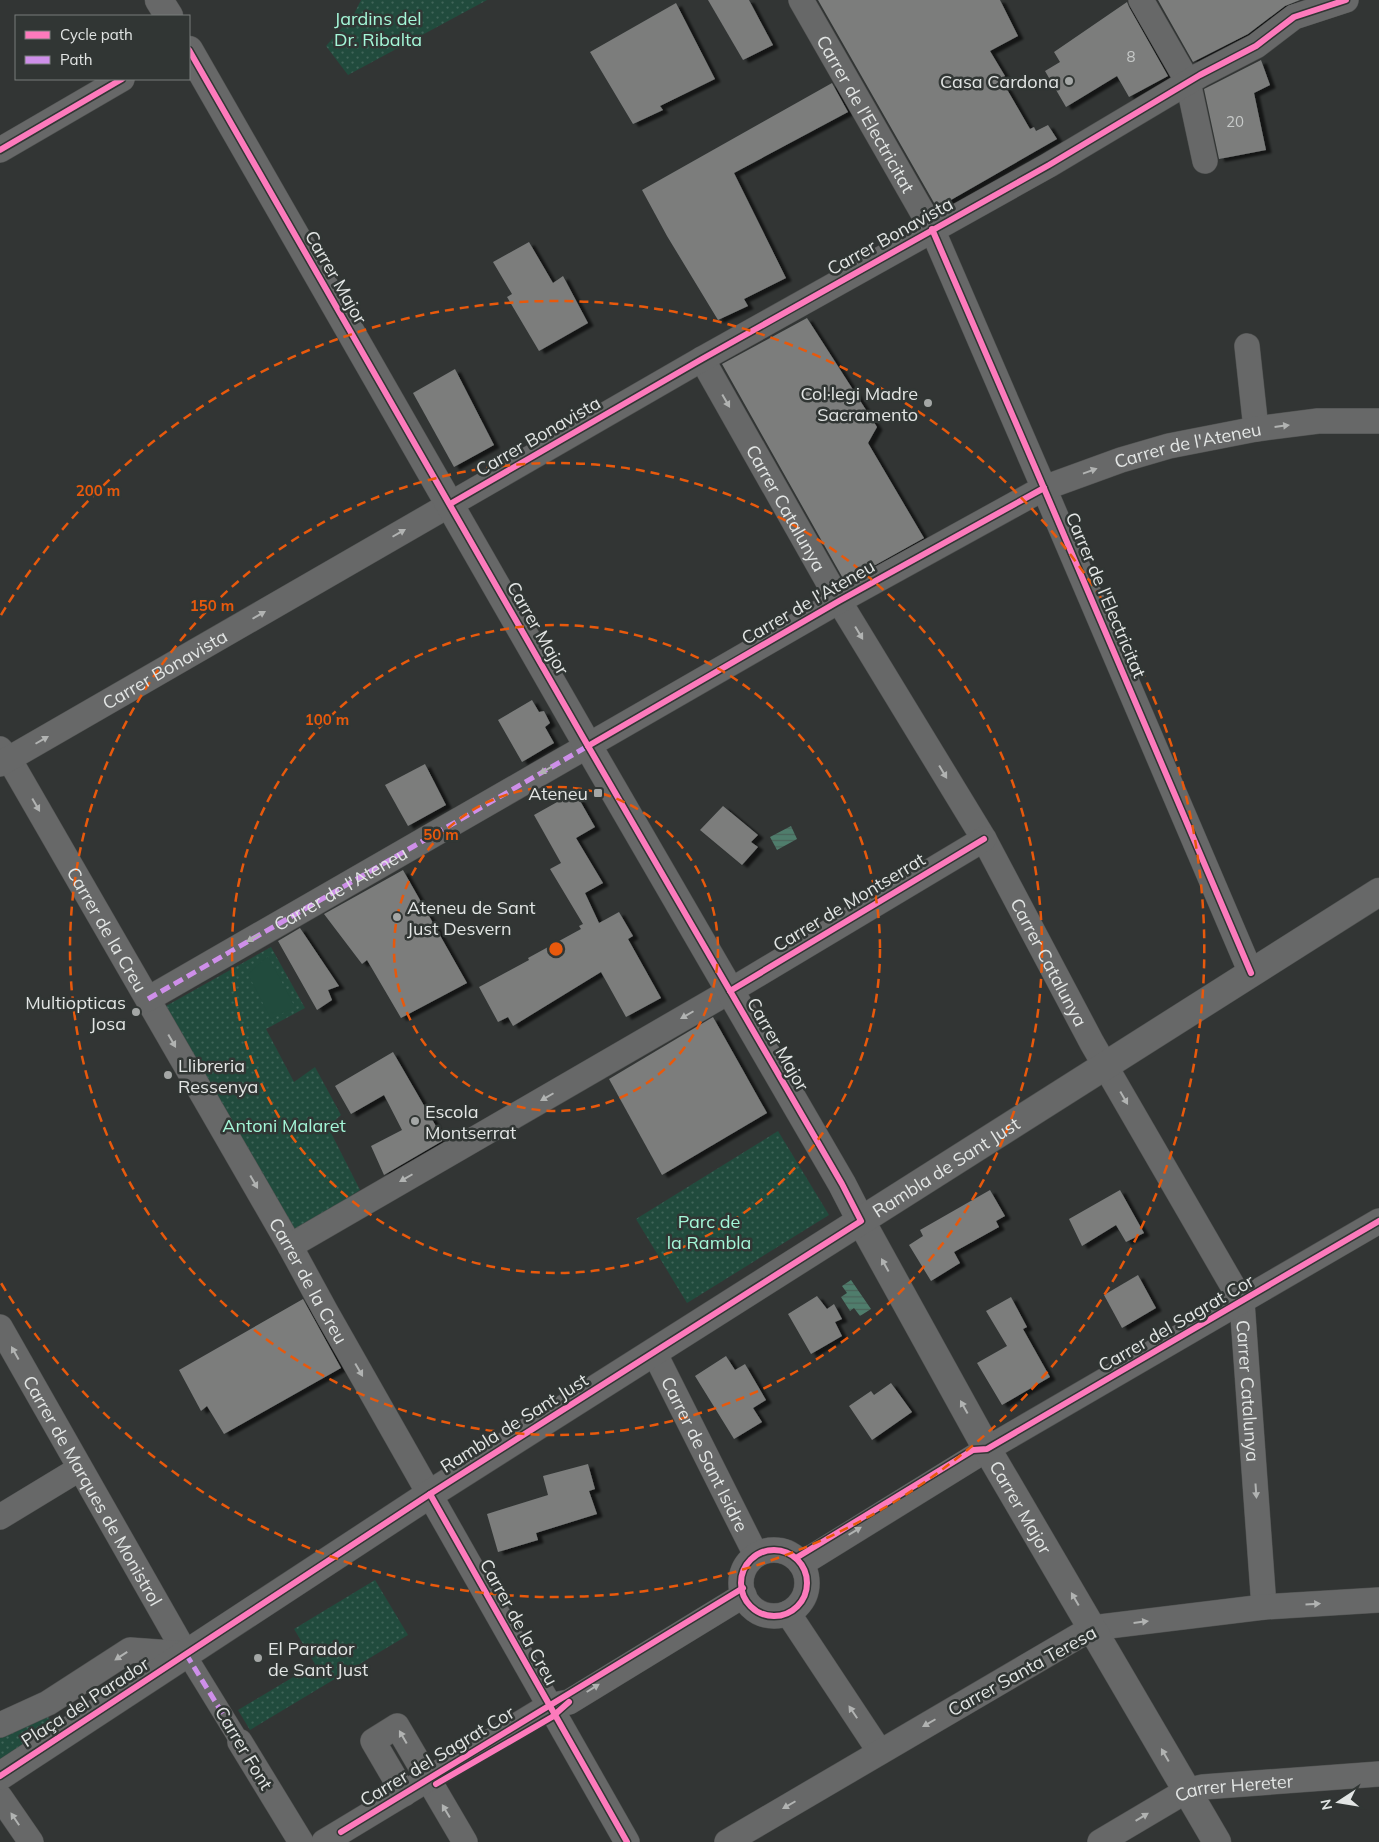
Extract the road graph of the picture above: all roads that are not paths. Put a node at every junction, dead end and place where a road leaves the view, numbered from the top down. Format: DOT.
graph roads {
  1 [pos="159,0"];
  2 [pos="801,0"];
  3 [pos="1141,0"];
  4 [pos="1346,0"];
  5 [pos="168,15"];
  6 [pos="190,52"];
  7 [pos="120,80"];
  8 [pos="1188,82"];
  9 [pos="0,150"];
  10 [pos="1205,161"];
  11 [pos="932,229"];
  12 [pos="1247,346"];
  13 [pos="702,359"];
  14 [pos="1379,421"];
  15 [pos="1256,428"];
  16 [pos="1044,488"];
  17 [pos="450,504"];
  18 [pos="839,601"];
  19 [pos="588,746"];
  20 [pos="3,757"];
  21 [pos="984,839"];
  22 [pos="1379,892"];
  23 [pos="1251,973"];
  24 [pos="730,991"];
  25 [pos="148,999"];
  26 [pos="1105,1066"];
  27 [pos="861,1221"];
  28 [pos="1379,1221"];
  29 [pos="290,1246"];
  30 [pos="1242,1302"];
  31 [pos="0,1327"];
  32 [pos="654,1352"];
  33 [pos="988,1450"];
  34 [pos="79,1469"];
  35 [pos="430,1494"];
  36 [pos="0,1517"];
  37 [pos="756,1555"];
  38 [pos="801,1564"];
  39 [pos="744,1595"];
  40 [pos="1379,1600"];
  41 [pos="1264,1607"];
  42 [pos="788,1613"];
  43 [pos="1092,1628"];
  44 [pos="186,1654"];
  45 [pos="48,1703"];
  46 [pos="549,1706"];
  47 [pos="79,1723"];
  48 [pos="0,1725"];
  49 [pos="240,1742"];
  50 [pos="880,1752"];
  51 [pos="1379,1774"];
  52 [pos="0,1776"];
  53 [pos="427,1780"];
  54 [pos="1186,1791"];
  55 [pos="404,1794"];
  56 [pos="0,1797"];
  57 [pos="31,1842"];
  58 [pos="301,1842"];
  59 [pos="324,1842"];
  60 [pos="465,1842"];
  61 [pos="627,1842"];
  62 [pos="727,1842"];
  63 [pos="1100,1842"];
  64 [pos="1217,1842"];
  1 -- 5 [label="street"];
  2 -- 11 [label="street, Carrer de l'Electricitat"];
  3 -- 8 [label="street"];
  4 -- 8 [label="street, Carrer Bonavista"];
  6 -- 17 [label="street, Carrer Major"];
  7 -- 9 [label="street"];
  8 -- 10 [label="street"];
  8 -- 11 [label="street, Carrer Bonavista"];
  11 -- 13 [label="street, Carrer Bonavista"];
  11 -- 16 [label="street, Carrer de l'Electricitat"];
  12 -- 15 [label="street"];
  13 -- 17 [label="street, Carrer Bonavista"];
  13 -- 18 [label="street, Carrer Catalunya, one-way"];
  15 -- 14 [label="street, Carrer de l'Ateneu, one-way"];
  16 -- 15 [label="street, Carrer de l'Ateneu, one-way"];
  16 -- 18 [label="street, Carrer de l'Ateneu"];
  16 -- 23 [label="street, Carrer de l'Electricitat"];
  17 -- 19 [label="street, Carrer Major"];
  20 -- 17 [label="street, Carrer Bonavista, one-way"];
  18 -- 19 [label="street, Carrer de l'Ateneu"];
  18 -- 21 [label="street, Carrer Catalunya, one-way"];
  19 -- 24 [label="street, Carrer Major"];
  19 -- 25 [label="street, Carrer de l'Ateneu, one-way"];
  20 -- 25 [label="street, Carrer de la Creu, one-way"];
  21 -- 24 [label="street, Carrer de Montserrat"];
  21 -- 26 [label="street, Carrer Catalunya"];
  22 -- 23 [label="street, Rambla de Sant Just"];
  23 -- 26 [label="street, Rambla de Sant Just"];
  24 -- 27 [label="street, Carrer Major"];
  24 -- 29 [label="street, Carrer de Montserrat, one-way"];
  25 -- 29 [label="street, Carrer de la Creu, one-way"];
  26 -- 27 [label="street, Rambla de Sant Just"];
  26 -- 30 [label="street, Carrer Catalunya, one-way"];
  27 -- 32 [label="street, Rambla de Sant Just"];
  33 -- 27 [label="street, Carrer Major, one-way"];
  28 -- 30 [label="street, Carrer del Sagrat Cor"];
  29 -- 35 [label="street, Carrer de la Creu, one-way"];
  30 -- 33 [label="street, Carrer del Sagrat Cor"];
  30 -- 41 [label="street, Carrer Catalunya, one-way"];
  34 -- 31 [label="street, Carrer de Marques de Monistrol, one-way"];
  32 -- 35 [label="street, Rambla de Sant Just"];
  32 -- 37 [label="street, Carrer de Sant Isidre"];
  38 -- 33 [label="street, Carrer del Sagrat Cor, one-way"];
  43 -- 33 [label="street, Carrer Major, one-way"];
  34 -- 36 [label="street"];
  34 -- 44 [label="street, Carrer de Marques de Monistrol"];
  35 -- 44 [label="street, Rambla de Sant Just"];
  35 -- 46 [label="street, Carrer de la Creu"];
  37 -- 38 [label="street"];
  37 -- 39 [label="street"];
  38 -- 42 [label="street"];
  39 -- 42 [label="street"];
  46 -- 39 [label="street, Carrer del Sagrat Cor, one-way"];
  41 -- 40 [label="street, Carrer Santa Teresa, one-way"];
  43 -- 41 [label="street, Carrer Santa Teresa, one-way"];
  50 -- 42 [label="street, one-way"];
  43 -- 50 [label="street, Carrer Santa Teresa, one-way"];
  54 -- 43 [label="street, Carrer Major, one-way"];
  44 -- 45 [label="street, one-way"];
  44 -- 47 [label="street, Plaça del Parador"];
  44 -- 49 [label="street, Carrer Font"];
  45 -- 47 [label="street"];
  45 -- 48 [label="street"];
  46 -- 53 [label="street, Carrer del Sagrat Cor"];
  46 -- 61 [label="street, Carrer de la Creu"];
  47 -- 52 [label="street, Plaça del Parador"];
  49 -- 58 [label="street, Carrer Font"];
  50 -- 62 [label="street, Carrer Santa Teresa, one-way"];
  51 -- 54 [label="street, Carrer Hereter"];
  53 -- 55 [label="street, Carrer del Sagrat Cor"];
  53 -- 55 [label="street, Carrer del Sagrat Cor, one-way"];
  60 -- 53 [label="street, one-way"];
  63 -- 54 [label="street, Carrer Hereter, one-way"];
  54 -- 64 [label="street, Carrer Major"];
  55 -- 59 [label="street, Carrer del Sagrat Cor"];
  57 -- 56 [label="street, one-way"];
}
